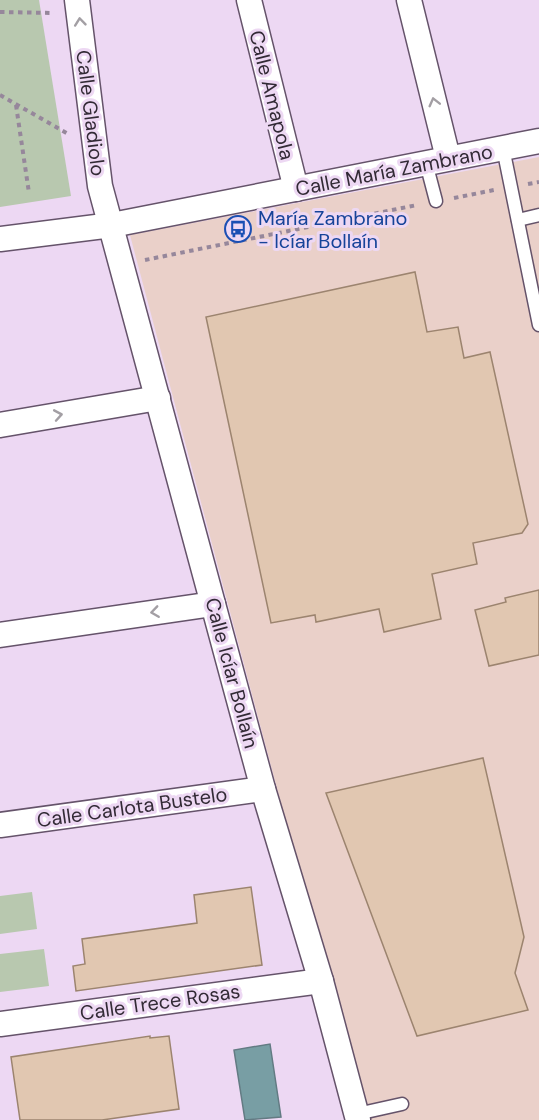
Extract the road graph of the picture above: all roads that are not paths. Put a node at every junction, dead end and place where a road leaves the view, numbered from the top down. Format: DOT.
graph roads {
  1 [pos="249,0"];
  2 [pos="409,0"];
  3 [pos="78,6"];
  4 [pos="539,141"];
  5 [pos="503,148"];
  6 [pos="437,161"];
  7 [pos="296,189"];
  8 [pos="436,201"];
  9 [pos="539,215"];
  10 [pos="518,220"];
  11 [pos="112,225"];
  12 [pos="0,239"];
  13 [pos="539,325"];
  14 [pos="158,398"];
  15 [pos="0,425"];
  16 [pos="213,604"];
  17 [pos="0,635"];
  18 [pos="263,789"];
  19 [pos="0,825"];
  20 [pos="321,981"];
  21 [pos="0,1024"];
  22 [pos="402,1104"];
  23 [pos="357,1117"];
  1 -- 7 [label="street, Calle Amapola"];
  6 -- 2 [label="street, one-way"];
  11 -- 3 [label="street, Calle Gladiolo, one-way"];
  4 -- 5 [label="street, Calle María Zambrano"];
  5 -- 6 [label="street, Calle María Zambrano"];
  5 -- 10 [label="lane"];
  6 -- 7 [label="street, Calle María Zambrano"];
  6 -- 8 [label="lane"];
  7 -- 11 [label="street, Calle María Zambrano"];
  9 -- 10 [label="lane"];
  10 -- 13 [label="lane"];
  11 -- 12 [label="street, Calle María Zambrano"];
  11 -- 14 [label="street, Calle Icíar Bollaín"];
  15 -- 14 [label="street, one-way"];
  14 -- 16 [label="street, Calle Icíar Bollaín"];
  16 -- 17 [label="street, one-way"];
  16 -- 18 [label="street, Calle Icíar Bollaín"];
  18 -- 19 [label="street, Calle Carlota Bustelo"];
  18 -- 20 [label="street, Calle Icíar Bollaín"];
  20 -- 21 [label="street, Calle Trece Rosas"];
  20 -- 23 [label="street, Calle Icíar Bollaín"];
  22 -- 23 [label="lane"];
}
